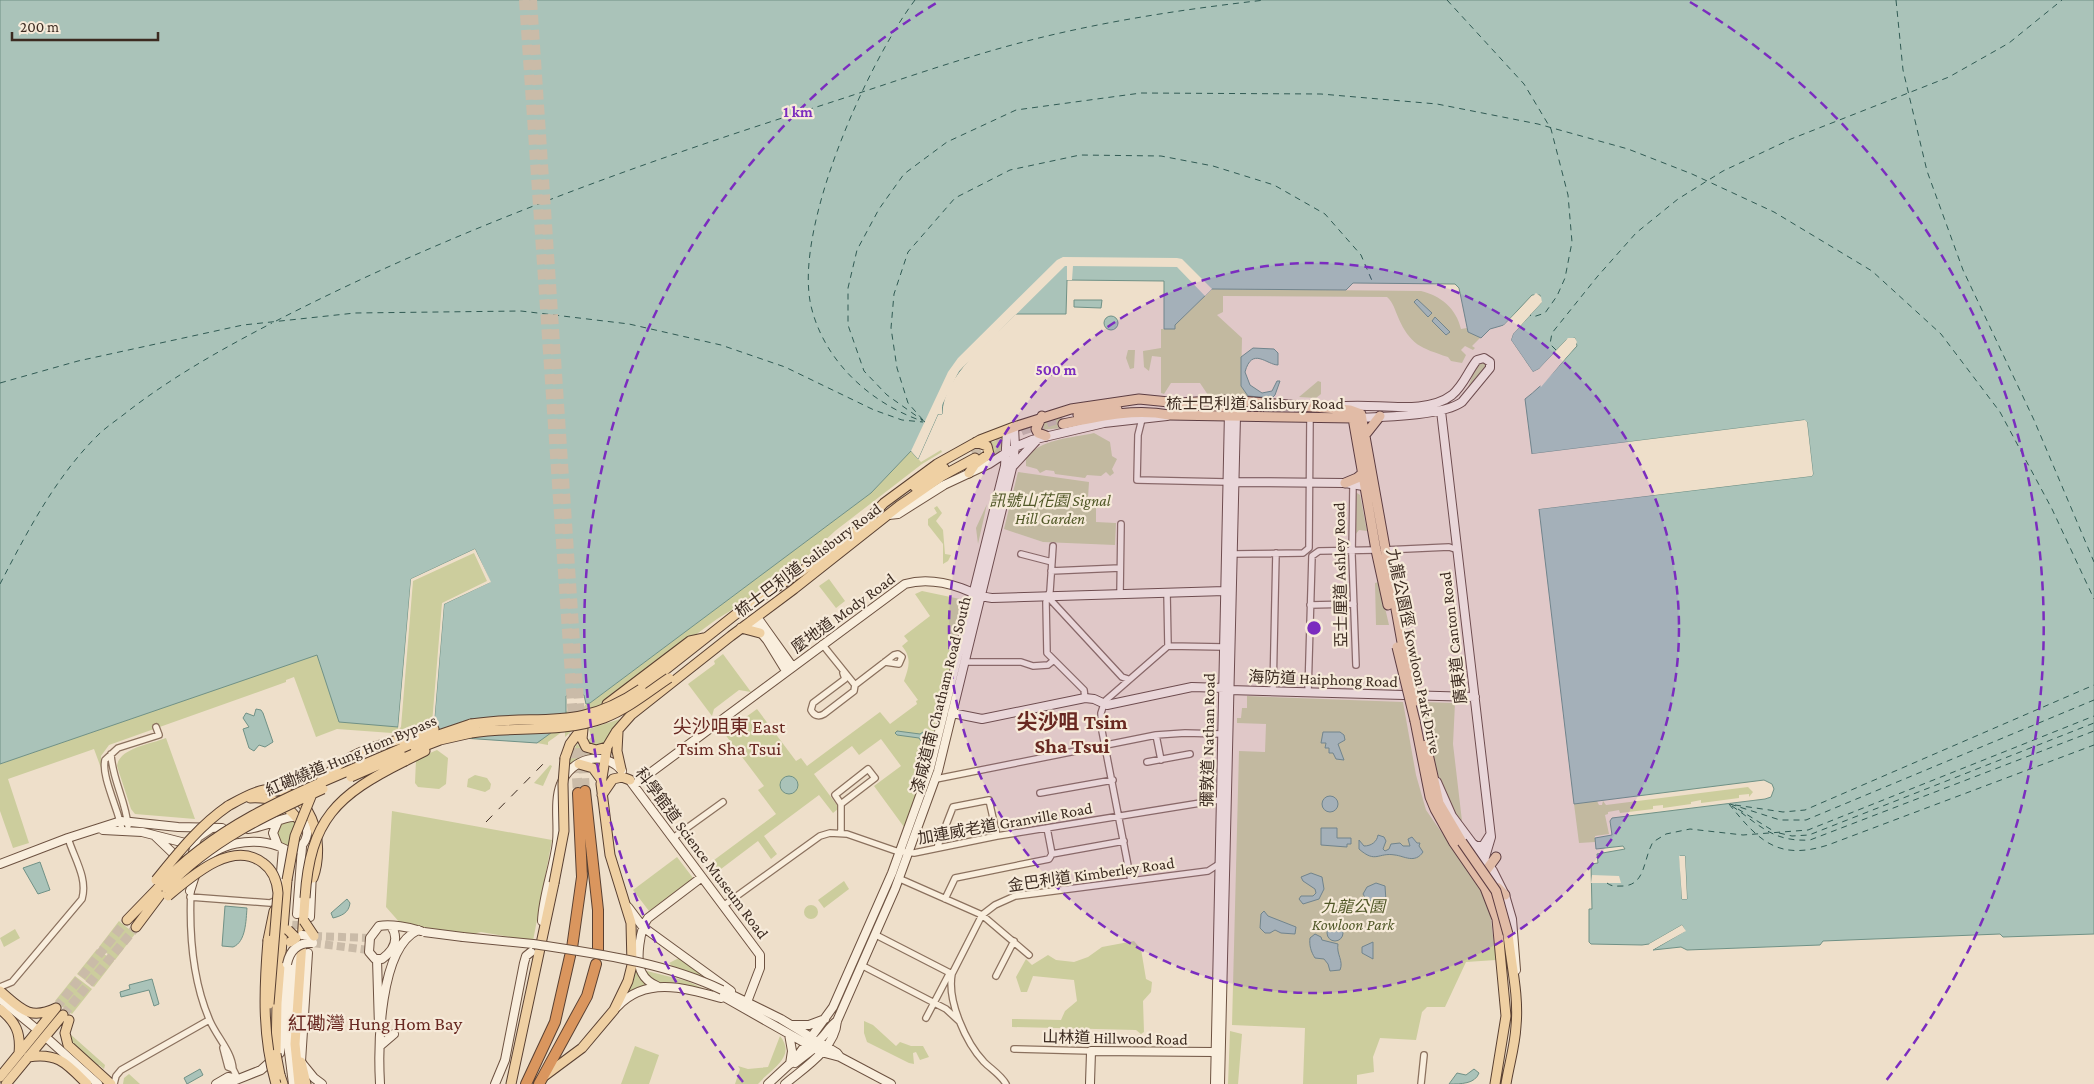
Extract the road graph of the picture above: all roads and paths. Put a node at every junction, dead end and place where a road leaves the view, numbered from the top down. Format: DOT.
graph roads {
  1 [pos="1164,401"];
  2 [pos="1325,409"];
  3 [pos="1234,410"];
  4 [pos="1441,411"];
  5 [pos="1169,415"];
  6 [pos="1042,416"];
  7 [pos="1380,416"];
  8 [pos="1310,418"];
  9 [pos="1358,418"];
  10 [pos="1142,419"];
  11 [pos="1011,428"];
  12 [pos="1365,436"];
  13 [pos="1043,437"];
  14 [pos="976,442"];
  15 [pos="1015,447"];
  16 [pos="1007,453"];
  17 [pos="985,466"];
  18 [pos="1012,468"];
  19 [pos="969,473"];
  20 [pos="1363,473"];
  21 [pos="1002,480"];
  22 [pos="1230,482"];
  23 [pos="1310,484"];
  24 [pos="1349,484"];
  25 [pos="1370,487"];
  26 [pos="889,515"];
  27 [pos="861,527"];
  28 [pos="1120,528"];
  29 [pos="1053,546"];
  30 [pos="1352,550"];
  31 [pos="1380,550"];
  32 [pos="1458,550"];
  33 [pos="1276,553"];
  34 [pos="1021,554"];
  35 [pos="1233,554"];
  36 [pos="1052,562"];
  37 [pos="1120,568"];
  38 [pos="1052,571"];
  39 [pos="1225,591"];
  40 [pos="972,593"];
  41 [pos="1167,593"];
  42 [pos="1120,594"];
  43 [pos="980,597"];
  44 [pos="1048,597"];
  45 [pos="1354,604"];
  46 [pos="1310,605"];
  47 [pos="734,616"];
  48 [pos="754,619"];
  49 [pos="741,628"];
  50 [pos="760,633"];
  51 [pos="731,636"];
  52 [pos="707,637"];
  53 [pos="822,644"];
  54 [pos="1168,646"];
  55 [pos="1224,647"];
  56 [pos="697,650"];
  57 [pos="1054,660"];
  58 [pos="885,662"];
  59 [pos="965,662"];
  60 [pos="1356,665"];
  61 [pos="789,668"];
  62 [pos="843,673"];
  63 [pos="666,675"];
  64 [pos="1128,679"];
  65 [pos="855,685"];
  66 [pos="1226,689"];
  67 [pos="1273,692"];
  68 [pos="1308,693"];
  69 [pos="1085,698"];
  70 [pos="1475,698"];
  71 [pos="607,704"];
  72 [pos="1104,704"];
  73 [pos="952,713"];
  74 [pos="1418,721"];
  75 [pos="471,724"];
  76 [pos="156,727"];
  77 [pos="618,729"];
  78 [pos="1222,734"];
  79 [pos="1156,735"];
  80 [pos="459,736"];
  81 [pos="1105,744"];
  82 [pos="607,747"];
  83 [pos="1190,754"];
  84 [pos="604,759"];
  85 [pos="1161,760"];
  86 [pos="1147,762"];
  87 [pos="1429,762"];
  88 [pos="579,764"];
  89 [pos="621,769"];
  90 [pos="601,779"];
  91 [pos="936,779"];
  92 [pos="1113,780"];
  93 [pos="632,782"];
  94 [pos="924,785"];
  95 [pos="1040,793"];
  96 [pos="602,795"];
  97 [pos="242,799"];
  98 [pos="1224,799"];
  99 [pos="723,802"];
  100 [pos="841,804"];
  101 [pos="1119,816"];
  102 [pos="297,818"];
  103 [pos="124,821"];
  104 [pos="278,821"];
  105 [pos="218,828"];
  106 [pos="248,828"];
  107 [pos="1047,828"];
  108 [pos="96,830"];
  109 [pos="125,830"];
  110 [pos="1491,832"];
  111 [pos="841,833"];
  112 [pos="155,836"];
  113 [pos="997,836"];
  114 [pos="68,838"];
  115 [pos="307,838"];
  116 [pos="673,838"];
  117 [pos="1470,841"];
  118 [pos="1124,842"];
  119 [pos="230,846"];
  120 [pos="216,847"];
  121 [pos="302,847"];
  122 [pos="194,848"];
  123 [pos="937,848"];
  124 [pos="283,849"];
  125 [pos="903,853"];
  126 [pos="1052,854"];
  127 [pos="1496,857"];
  128 [pos="180,860"];
  129 [pos="1486,862"];
  130 [pos="0,864"];
  131 [pos="1219,864"];
  132 [pos="299,865"];
  133 [pos="189,871"];
  134 [pos="1208,871"];
  135 [pos="702,877"];
  136 [pos="313,878"];
  137 [pos="898,878"];
  138 [pos="1219,878"];
  139 [pos="1480,879"];
  140 [pos="1131,880"];
  141 [pos="280,884"];
  142 [pos="190,894"];
  143 [pos="1504,895"];
  144 [pos="945,899"];
  145 [pos="1491,900"];
  146 [pos="276,902"];
  147 [pos="723,906"];
  148 [pos="628,907"];
  149 [pos="297,914"];
  150 [pos="982,915"];
  151 [pos="307,919"];
  152 [pos="283,922"];
  153 [pos="391,926"];
  154 [pos="643,926"];
  155 [pos="418,930"];
  156 [pos="876,935"];
  157 [pos="300,939"];
  158 [pos="314,940"];
  159 [pos="1014,941"];
  160 [pos="541,942"];
  161 [pos="521,945"];
  162 [pos="281,951"];
  163 [pos="598,952"];
  164 [pos="308,954"];
  165 [pos="529,954"];
  166 [pos="1029,954"];
  167 [pos="294,955"];
  168 [pos="377,959"];
  169 [pos="596,964"];
  170 [pos="863,966"];
  171 [pos="952,974"];
  172 [pos="996,976"];
  173 [pos="1515,981"];
  174 [pos="657,986"];
  175 [pos="0,987"];
  176 [pos="0,991"];
  177 [pos="719,992"];
  178 [pos="940,992"];
  179 [pos="952,992"];
  180 [pos="0,999"];
  181 [pos="730,1001"];
  182 [pos="747,1002"];
  183 [pos="955,1002"];
  184 [pos="934,1003"];
  185 [pos="0,1009"];
  186 [pos="946,1009"];
  187 [pos="614,1010"];
  188 [pos="826,1018"];
  189 [pos="926,1018"];
  190 [pos="209,1020"];
  191 [pos="960,1023"];
  192 [pos="790,1024"];
  193 [pos="34,1027"];
  194 [pos="394,1034"];
  195 [pos="789,1034"];
  196 [pos="50,1040"];
  197 [pos="380,1042"];
  198 [pos="817,1045"];
  199 [pos="1014,1049"];
  200 [pos="1091,1051"];
  201 [pos="1215,1052"];
  202 [pos="276,1054"];
  203 [pos="24,1055"];
  204 [pos="1424,1055"];
  205 [pos="301,1062"];
  206 [pos="790,1064"];
  207 [pos="272,1068"];
  208 [pos="261,1070"];
  209 [pos="0,1077"];
  210 [pos="238,1079"];
  211 [pos="540,1081"];
  212 [pos="6,1084"];
  213 [pos="87,1084"];
  214 [pos="98,1084"];
  215 [pos="110,1084"];
  216 [pos="114,1084"];
  217 [pos="216,1084"];
  218 [pos="226,1084"];
  219 [pos="276,1084"];
  220 [pos="283,1084"];
  221 [pos="293,1084"];
  222 [pos="298,1084"];
  223 [pos="306,1084"];
  224 [pos="322,1084"];
  225 [pos="380,1084"];
  226 [pos="495,1084"];
  227 [pos="511,1084"];
  228 [pos="526,1084"];
  229 [pos="768,1084"];
  230 [pos="785,1084"];
  231 [pos="891,1084"];
  232 [pos="1006,1084"];
  233 [pos="1090,1084"];
  234 [pos="1214,1084"];
  235 [pos="1220,1084"];
  236 [pos="1421,1084"];
  237 [pos="1495,1084"];
  238 [pos="1506,1084"];
  1 -- 3 [label="main road, 梳士巴利道 Salisbury Road"];
  1 -- 5 [label="main road"];
  1 -- 6 [label="main road, 梳士巴利道 Salisbury Road"];
  2 -- 3 [label="main road, 梳士巴利道 Salisbury Road"];
  2 -- 4 [label="main road, 梳士巴利道 Salisbury Road"];
  2 -- 9 [label="main road, 梳士巴利道 Salisbury Road"];
  3 -- 5 [label="main road, 梳士巴利道 Salisbury Road"];
  3 -- 8 [label="main road, 梳士巴利道 Salisbury Road"];
  3 -- 22 [label="main road, 彌敦道 Nathan Road"];
  4 -- 7 [label="main road, 梳士巴利道 Salisbury Road"];
  4 -- 32 [label="main road, 廣東道 Canton Road"];
  5 -- 10 [label="main road, 梳士巴利道 Salisbury Road"];
  6 -- 11 [label="main road, 梳士巴利道 Salisbury Road"];
  6 -- 13 [label="main road"];
  7 -- 9 [label="main road, 梳士巴利道 Salisbury Road"];
  7 -- 12 [label="main road"];
  8 -- 9 [label="main road, 梳士巴利道 Salisbury Road"];
  8 -- 23 [label="street"];
  9 -- 12 [label="main road, 九龍公園徑 Kowloon Park Drive"];
  9 -- 20 [label="main road, 九龍公園徑 Kowloon Park Drive"];
  10 -- 13 [label="main road, 梳士巴利道 Salisbury Road"];
  10 -- 22 [label="street"];
  11 -- 14 [label="main road, 梳士巴利道 Salisbury Road"];
  11 -- 15 [label="main road, 漆咸道南 Chatham Road South"];
  11 -- 16 [label="main road, 漆咸道南 Chatham Road South"];
  12 -- 25 [label="main road, 九龍公園徑 Kowloon Park Drive"];
  13 -- 15 [label="main road, 梳士巴利道 Salisbury Road"];
  13 -- 18 [label="main road"];
  14 -- 19 [label="main road"];
  14 -- 27 [label="main road, 梳士巴利道 Salisbury Road"];
  15 -- 16 [label="main road, 梳士巴利道 Salisbury Road"];
  15 -- 18 [label="main road, 漆咸道南 Chatham Road South"];
  16 -- 17 [label="main road, 梳士巴利道 Salisbury Road"];
  16 -- 21 [label="main road, 漆咸道南 Chatham Road South"];
  17 -- 19 [label="main road, 梳士巴利道 Salisbury Road"];
  17 -- 21 [label="main road"];
  18 -- 43 [label="main road, 漆咸道南 Chatham Road South"];
  19 -- 26 [label="main road, 梳士巴利道 Salisbury Road"];
  20 -- 24 [label="main road"];
  20 -- 25 [label="main road, 九龍公園徑 Kowloon Park Drive"];
  21 -- 40 [label="main road, 漆咸道南 Chatham Road South"];
  22 -- 23 [label="main road"];
  22 -- 35 [label="main road, 彌敦道 Nathan Road"];
  22 -- 39 [label="main road, 彌敦道 Nathan Road"];
  23 -- 24 [label="main road"];
  23 -- 33 [label="street"];
  24 -- 25 [label="main road"];
  24 -- 30 [label="street, 亞士厘道 Ashley Road"];
  25 -- 31 [label="main road, 九龍公園徑 Kowloon Park Drive"];
  25 -- 31 [label="main road, 九龍公園徑 Kowloon Park Drive"];
  26 -- 27 [label="main road"];
  26 -- 48 [label="main road, 梳士巴利道 Salisbury Road"];
  27 -- 47 [label="main road, 梳士巴利道 Salisbury Road"];
  28 -- 37 [label="street"];
  29 -- 36 [label="street"];
  30 -- 31 [label="street"];
  30 -- 45 [label="street, 亞士厘道 Ashley Road"];
  30 -- 46 [label="street"];
  31 -- 32 [label="street"];
  31 -- 74 [label="main road, 九龍公園徑 Kowloon Park Drive, bridge"];
  32 -- 70 [label="main road, 廣東道 Canton Road"];
  33 -- 35 [label="street"];
  33 -- 67 [label="street"];
  34 -- 36 [label="street"];
  35 -- 66 [label="main road, 彌敦道 Nathan Road"];
  36 -- 38 [label="street"];
  37 -- 38 [label="street"];
  37 -- 42 [label="street"];
  38 -- 44 [label="street"];
  39 -- 41 [label="main road, 麼地道 Mody Road"];
  39 -- 55 [label="main road, 彌敦道 Nathan Road"];
  40 -- 43 [label="main road, 麼地道 Mody Road"];
  40 -- 53 [label="main road, 麼地道 Mody Road"];
  40 -- 94 [label="main road, 漆咸道南 Chatham Road South"];
  41 -- 42 [label="main road, 麼地道 Mody Road"];
  41 -- 54 [label="street"];
  42 -- 44 [label="main road, 麼地道 Mody Road"];
  43 -- 44 [label="main road, 麼地道 Mody Road"];
  43 -- 59 [label="main road, 漆咸道南 Chatham Road South"];
  44 -- 57 [label="street"];
  44 -- 64 [label="street"];
  45 -- 46 [label="street"];
  45 -- 60 [label="street, 亞士厘道 Ashley Road"];
  46 -- 68 [label="street"];
  47 -- 48 [label="main road"];
  47 -- 52 [label="main road, 梳士巴利道 Salisbury Road"];
  48 -- 49 [label="main road, 梳士巴利道 Salisbury Road"];
  48 -- 50 [label="main road"];
  48 -- 61 [label="main road"];
  49 -- 50 [label="main road"];
  49 -- 51 [label="main road, 梳士巴利道 Salisbury Road"];
  50 -- 61 [label="main road"];
  51 -- 56 [label="main road, 梳士巴利道 Salisbury Road"];
  51 -- 77 [label="main road, 梳士巴利道 Salisbury Road"];
  52 -- 56 [label="main road, 梳士巴利道 Salisbury Road"];
  52 -- 71 [label="main road, 梳士巴利道 Salisbury Road"];
  53 -- 61 [label="main road, 麼地道 Mody Road"];
  53 -- 62 [label="street"];
  54 -- 55 [label="street"];
  54 -- 64 [label="street"];
  55 -- 66 [label="main road, 彌敦道 Nathan Road"];
  56 -- 63 [label="main road, 紅磡繞道 Hung Hom Bypass"];
  57 -- 59 [label="street"];
  57 -- 69 [label="street"];
  58 -- 65 [label="street"];
  59 -- 73 [label="main road, 漆咸道南 Chatham Road South"];
  61 -- 93 [label="main road, 麼地道 Mody Road"];
  62 -- 65 [label="street"];
  62 -- 65 [label="street"];
  63 -- 75 [label="main road, 紅磡繞道 Hung Hom Bypass, bridge"];
  63 -- 80 [label="main road, 紅磡繞道 Hung Hom Bypass, bridge"];
  64 -- 72 [label="street"];
  66 -- 67 [label="main road, 海防道 Haiphong Road"];
  66 -- 72 [label="main road, 海防道 Haiphong Road"];
  66 -- 78 [label="main road, 彌敦道 Nathan Road"];
  66 -- 98 [label="main road, 彌敦道 Nathan Road"];
  67 -- 68 [label="main road, 海防道 Haiphong Road"];
  68 -- 70 [label="main road, 海防道 Haiphong Road"];
  69 -- 72 [label="main road"];
  69 -- 73 [label="main road"];
  70 -- 110 [label="main road, 廣東道 Canton Road"];
  72 -- 81 [label="street"];
  73 -- 91 [label="main road, 漆咸道南 Chatham Road South"];
  74 -- 87 [label="main road, 九龍公園徑 Kowloon Park Drive"];
  74 -- 139 [label="main road, 九龍公園徑 Kowloon Park Drive"];
  75 -- 97 [label="main road, 紅磡繞道 Hung Hom Bypass, bridge"];
  75 -- 152 [label="main road, bridge"];
  76 -- 103 [label="street"];
  77 -- 82 [label="main road, 梳士巴利道 Salisbury Road"];
  77 -- 89 [label="main road"];
  78 -- 79 [label="street"];
  78 -- 98 [label="main road, 彌敦道 Nathan Road"];
  79 -- 81 [label="street"];
  79 -- 85 [label="street"];
  80 -- 151 [label="main road, bridge"];
  80 -- 202 [label="main road, 紅磡繞道 Hung Hom Bypass, bridge"];
  81 -- 91 [label="street"];
  81 -- 92 [label="street"];
  82 -- 84 [label="main road, 梳士巴利道 Salisbury Road"];
  82 -- 160 [label="main road, bridge"];
  83 -- 85 [label="street"];
  84 -- 88 [label="main road"];
  84 -- 89 [label="main road, 科學館道 Science Museum Road"];
  84 -- 90 [label="main road, 梳士巴利道 Salisbury Road"];
  85 -- 86 [label="street"];
  87 -- 117 [label="main road, 九龍公園徑 Kowloon Park Drive"];
  87 -- 173 [label="main road, 九龍公園徑 Kowloon Park Drive, bridge"];
  88 -- 90 [label="main road"];
  88 -- 160 [label="main road"];
  89 -- 93 [label="main road, 科學館道 Science Museum Road"];
  90 -- 96 [label="main road, 梳士巴利道 Salisbury Road"];
  91 -- 94 [label="main road"];
  91 -- 125 [label="main road, 漆咸道南 Chatham Road South"];
  92 -- 95 [label="street"];
  92 -- 101 [label="street"];
  93 -- 96 [label="main road"];
  93 -- 116 [label="main road, 科學館道 Science Museum Road"];
  94 -- 125 [label="main road, 漆咸道南 Chatham Road South"];
  96 -- 148 [label="main road, 梳士巴利道 Salisbury Road"];
  97 -- 102 [label="main road"];
  97 -- 136 [label="main road"];
  98 -- 101 [label="street, 加連威老道 Granville Road"];
  98 -- 131 [label="main road, 彌敦道 Nathan Road"];
  98 -- 235 [label="main road, 彌敦道 Nathan Road"];
  99 -- 116 [label="street"];
  100 -- 100 [label="street"];
  100 -- 111 [label="street"];
  101 -- 107 [label="street, 加連威老道 Granville Road"];
  101 -- 118 [label="street"];
  102 -- 104 [label="main road, 紅磡繞道 Hung Hom Bypass"];
  102 -- 115 [label="main road"];
  103 -- 105 [label="main road"];
  103 -- 108 [label="main road"];
  103 -- 109 [label="street"];
  104 -- 106 [label="main road"];
  104 -- 124 [label="main road, 紅磡繞道 Hung Hom Bypass"];
  105 -- 122 [label="street"];
  107 -- 113 [label="street, 加連威老道 Granville Road"];
  107 -- 126 [label="street"];
  108 -- 109 [label="main road"];
  108 -- 114 [label="main road"];
  109 -- 112 [label="main road"];
  110 -- 117 [label="main road"];
  110 -- 129 [label="main road, 廣東道 Canton Road"];
  111 -- 125 [label="street, 加連威老道 Granville Road"];
  111 -- 147 [label="street"];
  112 -- 122 [label="main road"];
  112 -- 128 [label="main road"];
  113 -- 123 [label="street, 加連威老道 Granville Road"];
  113 -- 123 [label="street"];
  114 -- 130 [label="main road"];
  114 -- 175 [label="street"];
  115 -- 121 [label="main road"];
  115 -- 136 [label="main road"];
  116 -- 135 [label="main road, 科學館道 Science Museum Road"];
  117 -- 129 [label="main road"];
  118 -- 126 [label="street"];
  118 -- 140 [label="street"];
  119 -- 120 [label="main road"];
  119 -- 124 [label="main road"];
  119 -- 142 [label="main road"];
  121 -- 124 [label="main road"];
  121 -- 132 [label="main road"];
  123 -- 125 [label="street, 加連威老道 Granville Road"];
  124 -- 132 [label="main road"];
  124 -- 141 [label="main road, 紅磡繞道 Hung Hom Bypass"];
  125 -- 137 [label="main road, 漆咸道南 Chatham Road South"];
  125 -- 188 [label="main road, 漆咸道南 Chatham Road South"];
  126 -- 144 [label="street"];
  127 -- 129 [label="main road"];
  129 -- 139 [label="main road"];
  129 -- 143 [label="main road"];
  131 -- 134 [label="street, 金巴利道 Kimberley Road"];
  131 -- 138 [label="main road, 彌敦道 Nathan Road"];
  132 -- 149 [label="main road"];
  133 -- 142 [label="main road"];
  134 -- 138 [label="street"];
  134 -- 140 [label="street, 金巴利道 Kimberley Road"];
  135 -- 147 [label="main road, 科學館道 Science Museum Road"];
  135 -- 154 [label="main road"];
  136 -- 151 [label="main road"];
  137 -- 144 [label="street"];
  137 -- 156 [label="main road, 漆咸道南 Chatham Road South"];
  138 -- 201 [label="main road, 彌敦道 Nathan Road"];
  139 -- 145 [label="main road"];
  140 -- 150 [label="street, 金巴利道 Kimberley Road"];
  142 -- 146 [label="street"];
  142 -- 190 [label="street"];
  143 -- 145 [label="main road"];
  143 -- 173 [label="main road"];
  144 -- 150 [label="street"];
  145 -- 237 [label="main road"];
  146 -- 219 [label="main road, bridge"];
  147 -- 182 [label="main road, 科學館道 Science Museum Road"];
  148 -- 154 [label="main road"];
  148 -- 187 [label="main road, 梳士巴利道 Salisbury Road"];
  150 -- 159 [label="street"];
  150 -- 171 [label="street"];
  151 -- 157 [label="main road, bridge"];
  151 -- 158 [label="main road, bridge"];
  152 -- 157 [label="main road, bridge"];
  152 -- 162 [label="main road"];
  153 -- 155 [label="main road"];
  153 -- 168 [label="main road"];
  153 -- 168 [label="main road"];
  154 -- 174 [label="main road"];
  154 -- 182 [label="main road"];
  155 -- 161 [label="main road, bridge"];
  155 -- 197 [label="main road"];
  156 -- 170 [label="main road, 漆咸道南 Chatham Road South"];
  156 -- 171 [label="street"];
  157 -- 158 [label="main road, bridge"];
  157 -- 162 [label="main road, bridge"];
  157 -- 208 [label="main road, bridge"];
  157 -- 222 [label="main road"];
  159 -- 166 [label="street"];
  159 -- 172 [label="street"];
  160 -- 227 [label="main road"];
  161 -- 165 [label="main road"];
  161 -- 177 [label="main road, bridge"];
  162 -- 202 [label="main road"];
  163 -- 228 [label="highway"];
  164 -- 205 [label="main road"];
  165 -- 177 [label="main road, bridge"];
  165 -- 226 [label="main road"];
  167 -- 221 [label="main road"];
  168 -- 197 [label="main road"];
  169 -- 211 [label="highway"];
  170 -- 184 [label="street"];
  170 -- 198 [label="main road, 漆咸道南 Chatham Road South"];
  171 -- 178 [label="street"];
  171 -- 179 [label="street"];
  173 -- 238 [label="main road"];
  174 -- 181 [label="main road"];
  174 -- 187 [label="main road"];
  176 -- 203 [label="main road"];
  177 -- 181 [label="main road"];
  177 -- 182 [label="main road"];
  178 -- 179 [label="street"];
  178 -- 184 [label="street"];
  179 -- 183 [label="street"];
  180 -- 193 [label="main road"];
  181 -- 195 [label="main road"];
  182 -- 192 [label="main road"];
  183 -- 186 [label="street"];
  183 -- 191 [label="street"];
  184 -- 186 [label="street"];
  184 -- 189 [label="street"];
  185 -- 203 [label="main road"];
  186 -- 191 [label="street"];
  187 -- 211 [label="main road, 梳士巴利道 Salisbury Road"];
  188 -- 192 [label="main road"];
  188 -- 198 [label="main road, 漆咸道南 Chatham Road South"];
  190 -- 210 [label="street"];
  190 -- 216 [label="street"];
  191 -- 232 [label="street"];
  192 -- 198 [label="main road"];
  194 -- 197 [label="main road"];
  195 -- 198 [label="main road"];
  195 -- 206 [label="main road"];
  196 -- 214 [label="main road"];
  197 -- 225 [label="main road"];
  198 -- 206 [label="main road, 漆咸道南 Chatham Road South"];
  198 -- 230 [label="main road, 漆咸道南 Chatham Road South"];
  198 -- 231 [label="main road"];
  199 -- 200 [label="street, 山林道 Hillwood Road"];
  200 -- 201 [label="main road, 山林道 Hillwood Road"];
  200 -- 233 [label="main road"];
  201 -- 234 [label="main road, 彌敦道 Nathan Road"];
  202 -- 220 [label="main road, bridge"];
  203 -- 209 [label="main road"];
  203 -- 212 [label="main road"];
  203 -- 213 [label="main road"];
  203 -- 215 [label="main road"];
  204 -- 236 [label="street"];
  205 -- 223 [label="main road"];
  205 -- 224 [label="main road"];
  206 -- 229 [label="main road, 漆咸道南 Chatham Road South"];
  207 -- 208 [label="main road"];
  208 -- 210 [label="main road"];
  210 -- 217 [label="main road"];
  210 -- 218 [label="main road"];
}
